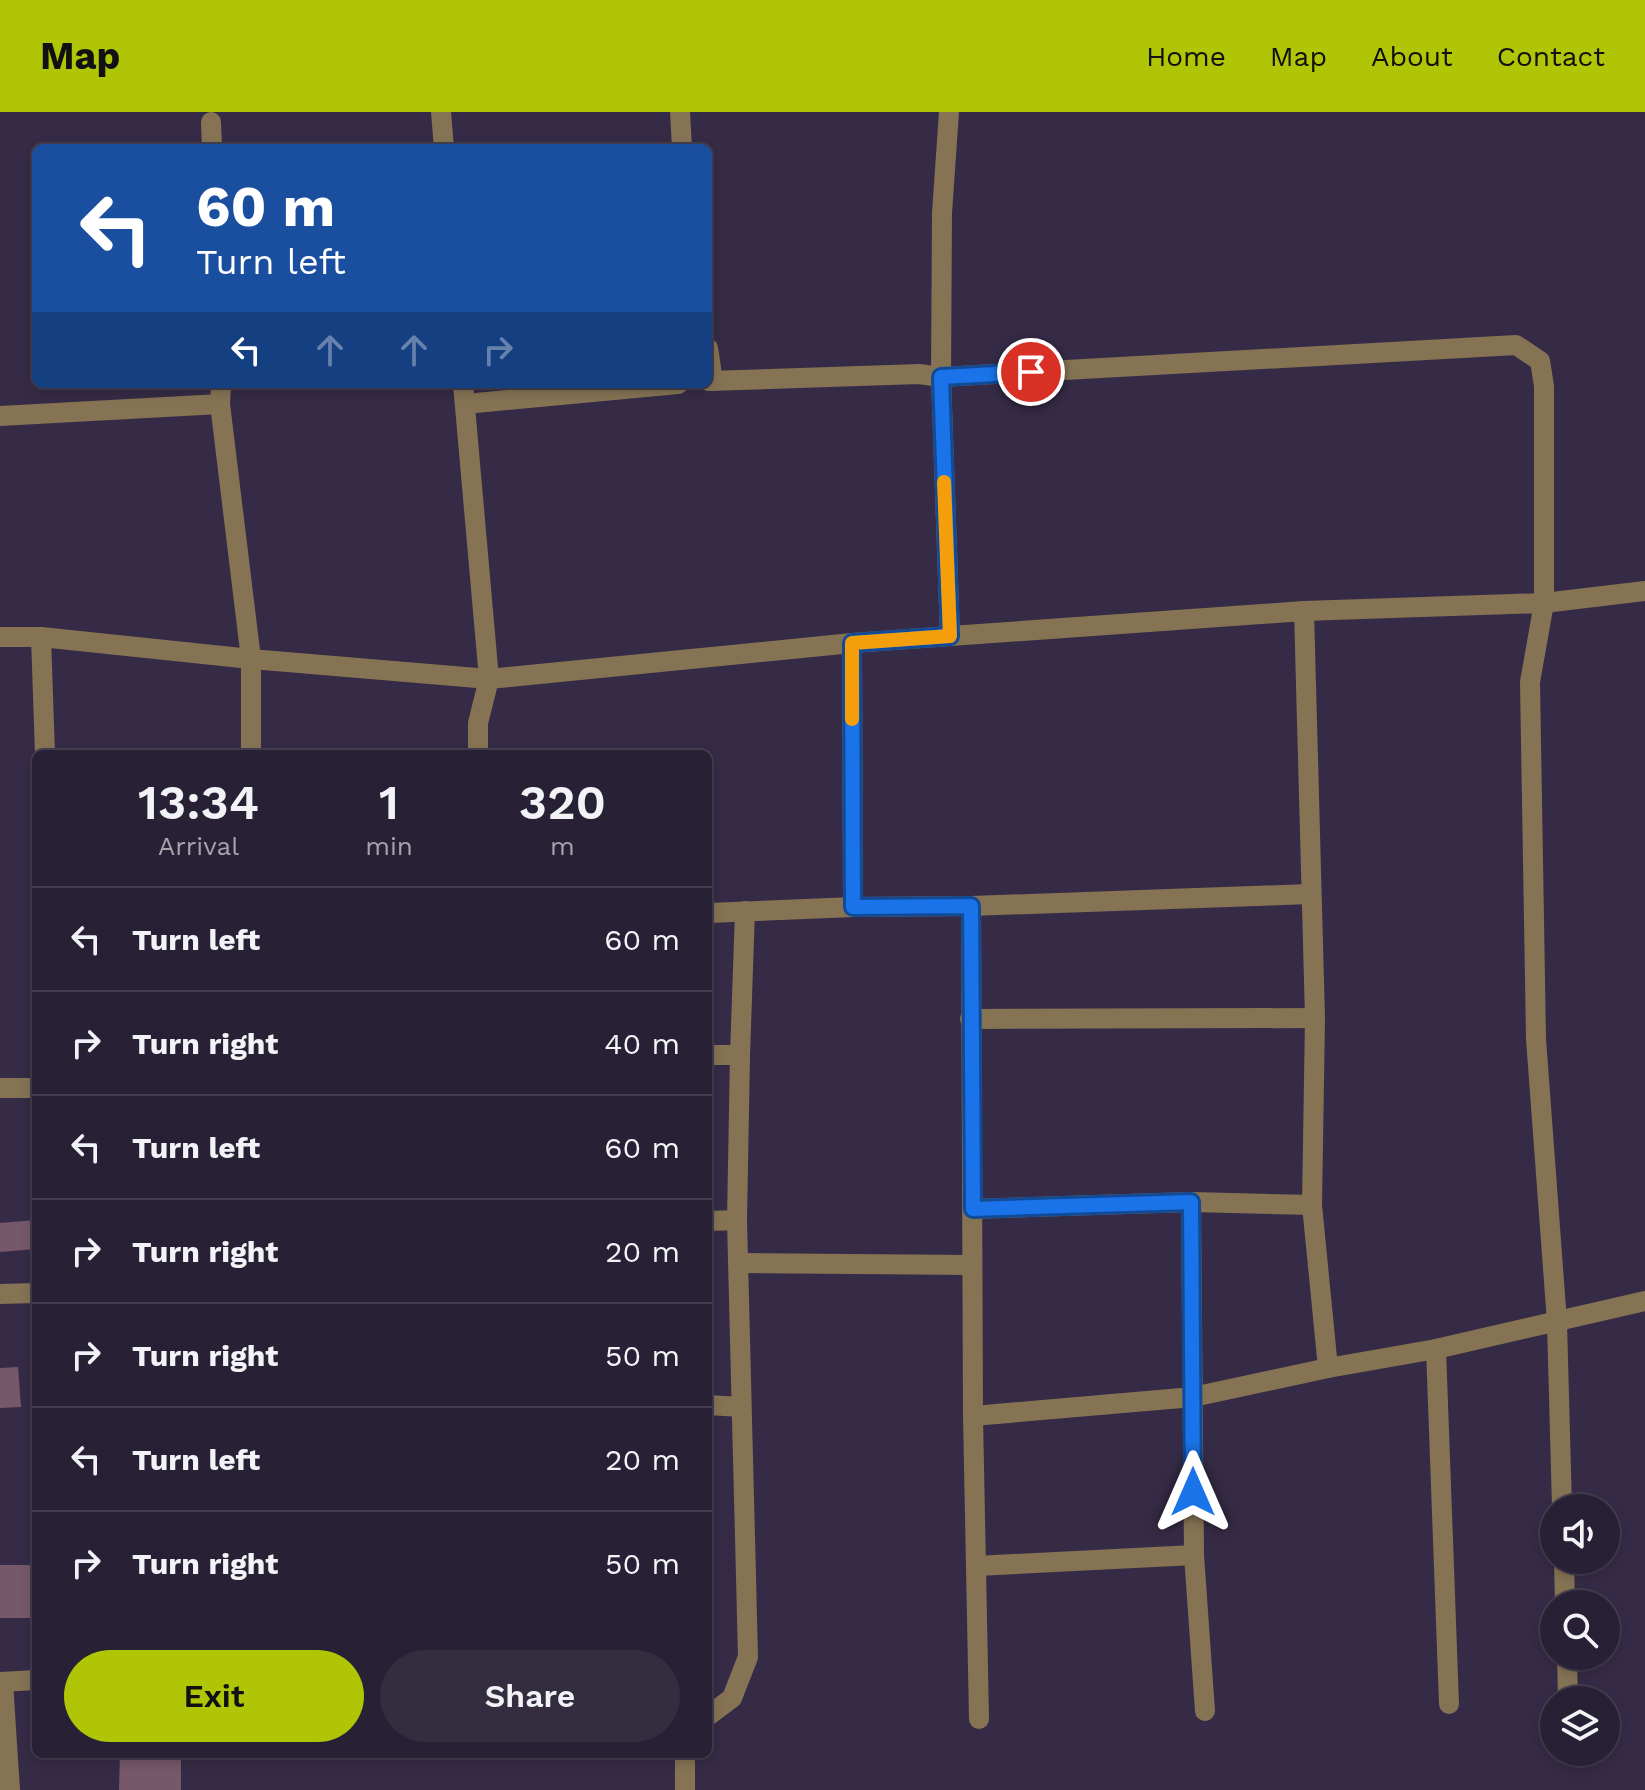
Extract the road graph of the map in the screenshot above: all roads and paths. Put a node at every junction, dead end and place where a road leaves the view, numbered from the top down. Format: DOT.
graph roads {
  1 [pos="441,112"];
  2 [pos="680,112"];
  3 [pos="949,112"];
  4 [pos="211,122"];
  5 [pos="212,144"];
  6 [pos="444,144"];
  7 [pos="682,144"];
  8 [pos="941,377"];
  9 [pos="712,381"];
  10 [pos="592,388"];
  11 [pos="220,394"];
  12 [pos="464,394"];
  13 [pos="0,416"];
  14 [pos="1645,591"];
  15 [pos="1544,603"];
  16 [pos="1304,611"];
  17 [pos="950,636"];
  18 [pos="0,637"];
  19 [pos="41,637"];
  20 [pos="852,643"];
  21 [pos="251,659"];
  22 [pos="489,679"];
  23 [pos="45,750"];
  24 [pos="251,750"];
  25 [pos="478,750"];
  26 [pos="1311,894"];
  27 [pos="971,906"];
  28 [pos="853,907"];
  29 [pos="745,911"];
  30 [pos="712,913"];
  31 [pos="1315,1018"];
  32 [pos="970,1019"];
  33 [pos="712,1055"];
  34 [pos="740,1055"];
  35 [pos="0,1088"];
  36 [pos="32,1088"];
  37 [pos="1191,1202"];
  38 [pos="1312,1205"];
  39 [pos="973,1209"];
  40 [pos="737,1220"];
  41 [pos="712,1221"];
  42 [pos="739,1263"];
  43 [pos="972,1265"];
  44 [pos="32,1293"];
  45 [pos="0,1294"];
  46 [pos="1645,1301"];
  47 [pos="1557,1322"];
  48 [pos="1436,1349"];
  49 [pos="1328,1368"];
  50 [pos="1193,1397"];
  51 [pos="712,1405"];
  52 [pos="741,1407"];
  53 [pos="973,1416"];
  54 [pos="1562,1494"];
  55 [pos="1194,1555"];
  56 [pos="976,1566"];
  57 [pos="32,1680"];
  58 [pos="1,1682"];
  59 [pos="1449,1704"];
  60 [pos="1205,1711"];
  61 [pos="712,1713"];
  62 [pos="979,1719"];
  63 [pos="685,1758"];
  64 [pos="10,1790"];
  65 [pos="685,1790"];
  1 -- 6 [label="street"];
  2 -- 7 [label="street"];
  3 -- 8 [label="street"];
  4 -- 5 [label="street"];
  8 -- 9 [label="street"];
  8 -- 15 [label="street"];
  8 -- 17 [label="street"];
  10 -- 12 [label="street"];
  11 -- 13 [label="street"];
  11 -- 21 [label="street"];
  12 -- 22 [label="street"];
  14 -- 15 [label="street"];
  15 -- 16 [label="street"];
  15 -- 47 [label="street"];
  16 -- 17 [label="street"];
  16 -- 26 [label="street"];
  17 -- 20 [label="street"];
  18 -- 19 [label="street"];
  19 -- 21 [label="street"];
  19 -- 23 [label="street"];
  20 -- 22 [label="street"];
  20 -- 28 [label="street"];
  21 -- 22 [label="street"];
  21 -- 24 [label="street"];
  22 -- 25 [label="street"];
  26 -- 27 [label="street"];
  26 -- 31 [label="street"];
  27 -- 28 [label="street"];
  27 -- 32 [label="street"];
  28 -- 29 [label="street"];
  29 -- 30 [label="street"];
  29 -- 34 [label="street"];
  31 -- 32 [label="street"];
  31 -- 38 [label="street"];
  32 -- 39 [label="street"];
  33 -- 34 [label="street"];
  34 -- 40 [label="street"];
  35 -- 36 [label="street"];
  37 -- 38 [label="street"];
  37 -- 39 [label="street"];
  37 -- 50 [label="street"];
  38 -- 49 [label="street"];
  39 -- 43 [label="street"];
  40 -- 41 [label="street"];
  40 -- 42 [label="street"];
  42 -- 43 [label="street"];
  42 -- 52 [label="street"];
  43 -- 53 [label="street"];
  44 -- 45 [label="street"];
  46 -- 47 [label="street"];
  47 -- 48 [label="street"];
  47 -- 54 [label="street"];
  48 -- 49 [label="street"];
  48 -- 59 [label="street"];
  49 -- 50 [label="street"];
  50 -- 53 [label="street"];
  50 -- 55 [label="street"];
  51 -- 52 [label="street"];
  52 -- 61 [label="street"];
  53 -- 56 [label="street"];
  55 -- 56 [label="street"];
  55 -- 60 [label="street"];
  56 -- 62 [label="street"];
  57 -- 58 [label="street"];
  58 -- 64 [label="street"];
  63 -- 65 [label="street"];
}
